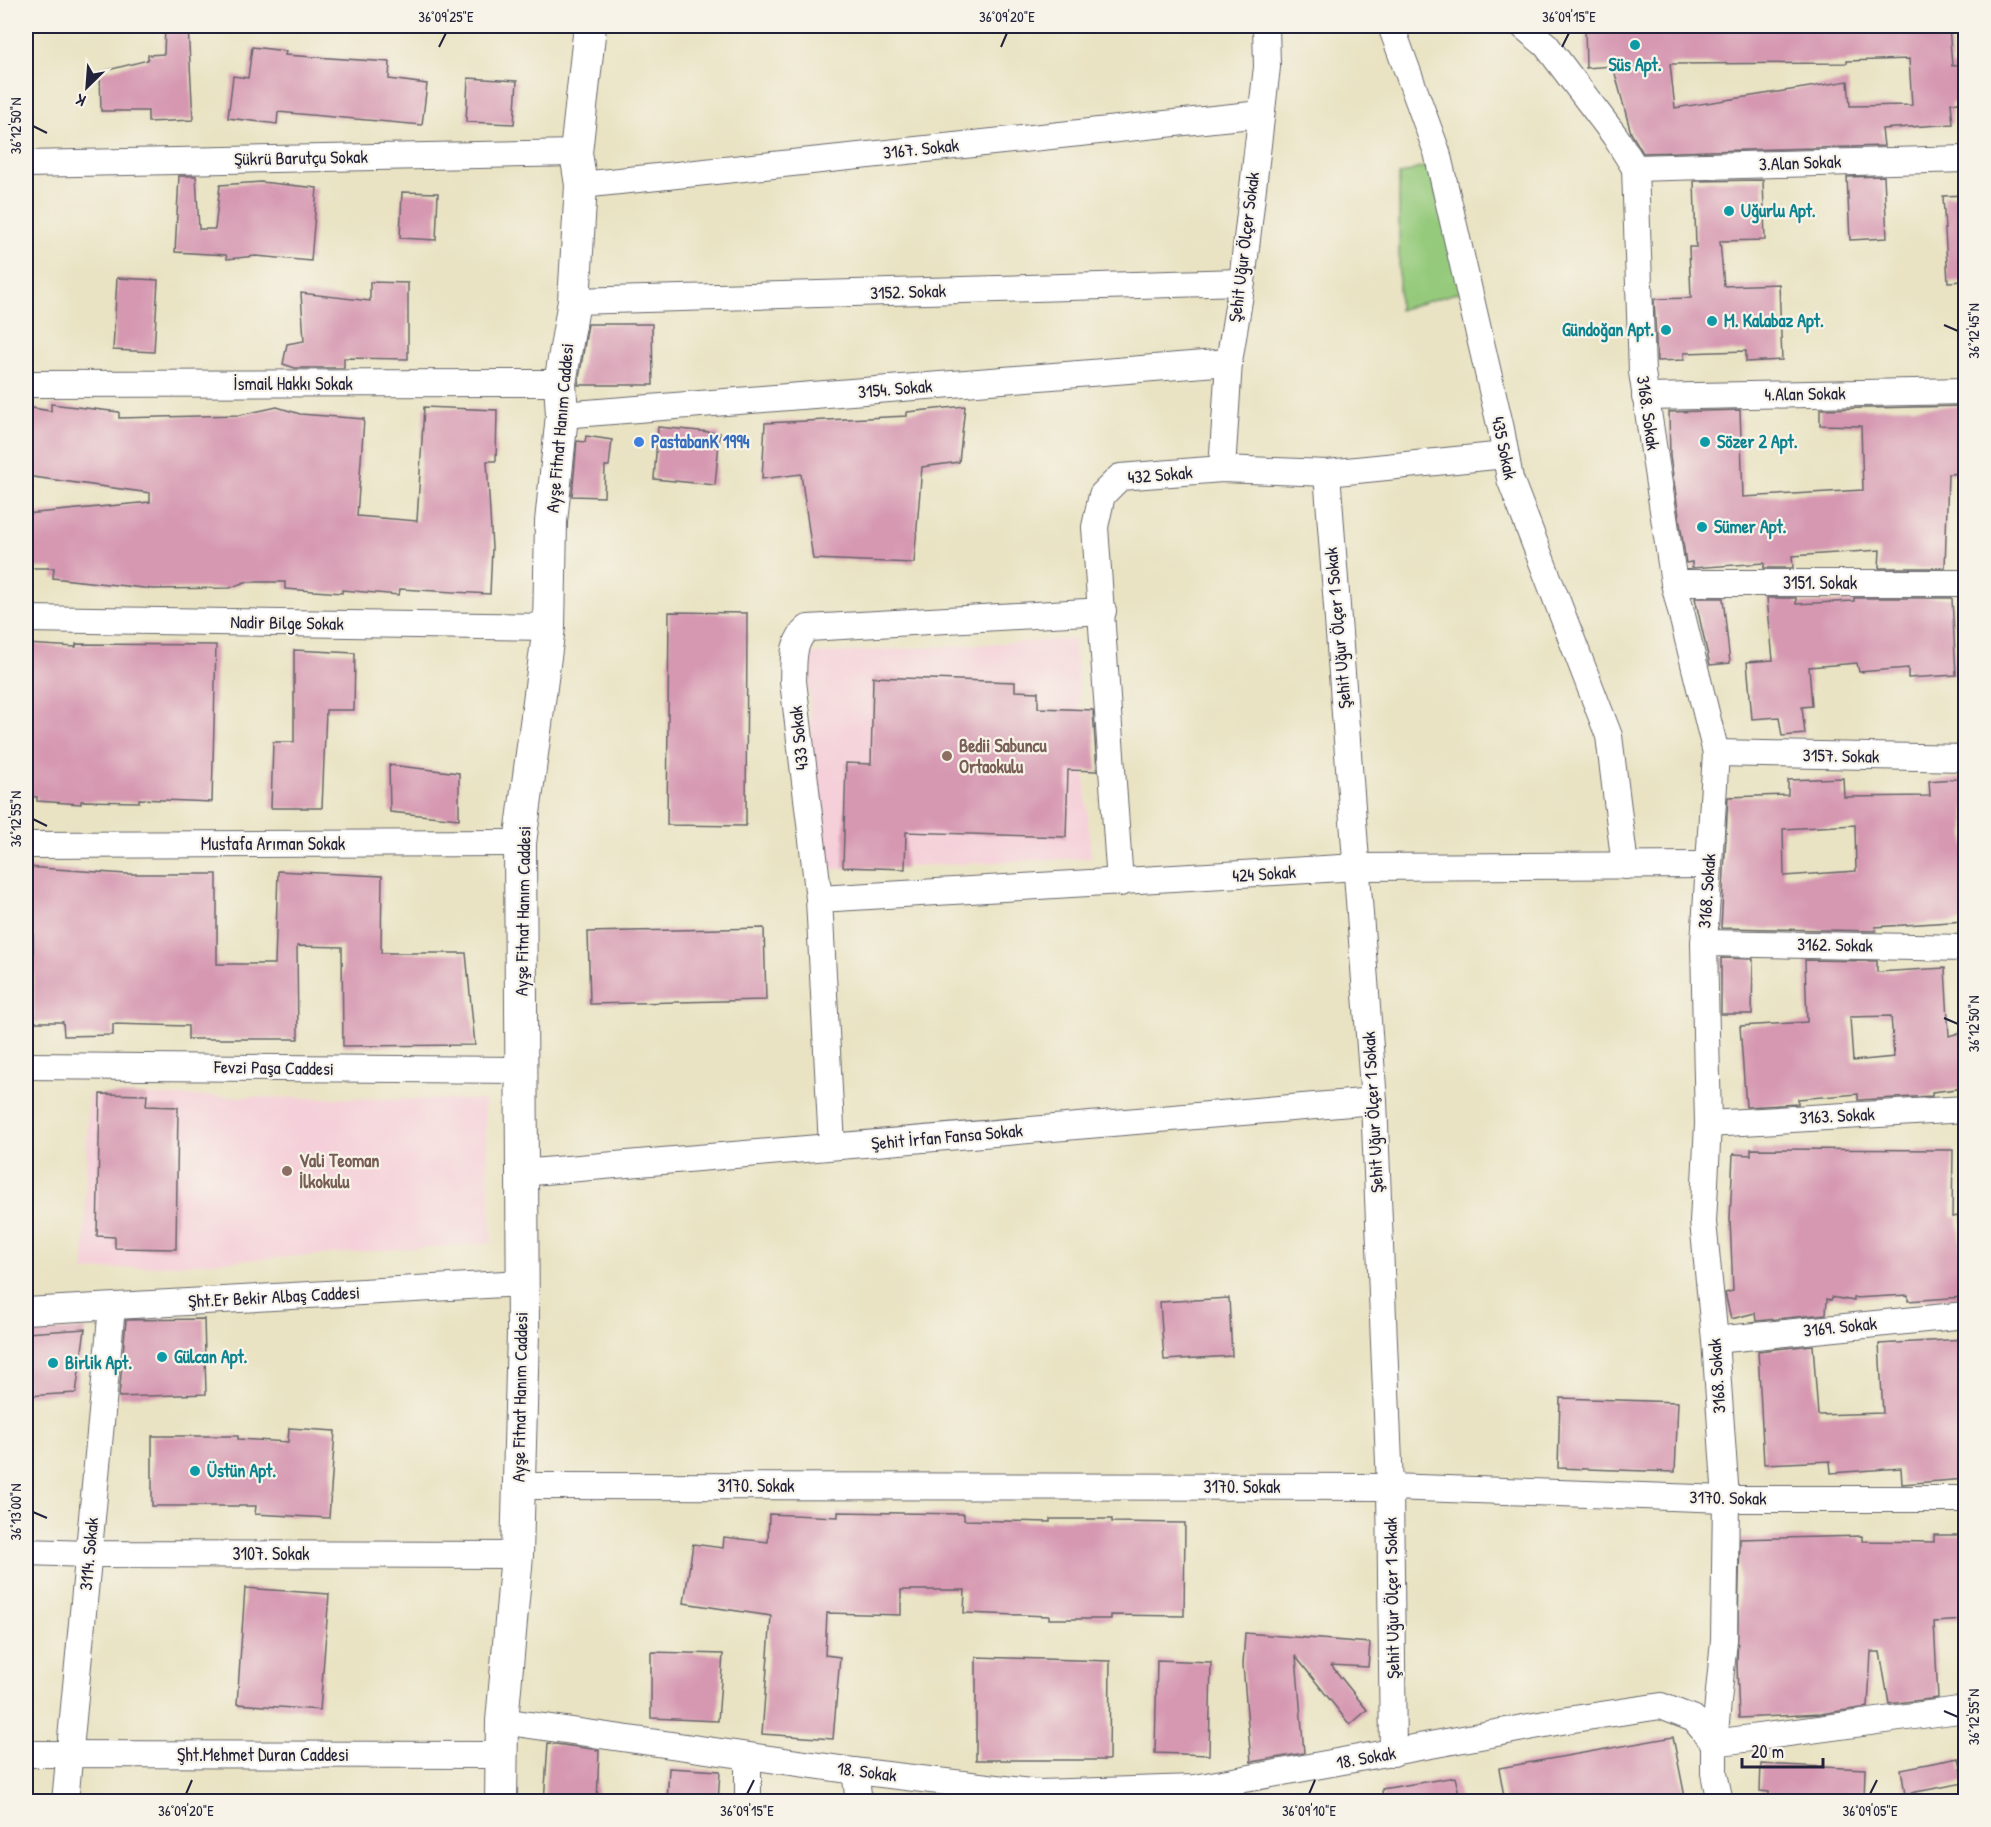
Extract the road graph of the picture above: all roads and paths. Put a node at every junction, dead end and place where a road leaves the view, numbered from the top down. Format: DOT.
graph roads {
  1 [pos="590,26"];
  2 [pos="1266,26"];
  3 [pos="1391,26"];
  4 [pos="1523,26"];
  5 [pos="1261,114"];
  6 [pos="576,153"];
  7 [pos="1965,159"];
  8 [pos="26,164"];
  9 [pos="1635,168"];
  10 [pos="581,185"];
  11 [pos="1242,282"];
  12 [pos="574,301"];
  13 [pos="1229,362"];
  14 [pos="560,383"];
  15 [pos="26,384"];
  16 [pos="1965,391"];
  17 [pos="1645,397"];
  18 [pos="561,415"];
  19 [pos="1505,455"];
  20 [pos="1222,469"];
  21 [pos="1327,473"];
  22 [pos="1674,583"];
  23 [pos="1965,583"];
  24 [pos="1103,611"];
  25 [pos="26,619"];
  26 [pos="549,627"];
  27 [pos="1716,753"];
  28 [pos="1965,759"];
  29 [pos="520,843"];
  30 [pos="26,845"];
  31 [pos="1709,865"];
  32 [pos="1625,866"];
  33 [pos="1358,867"];
  34 [pos="1120,883"];
  35 [pos="819,899"];
  36 [pos="1704,943"];
  37 [pos="1965,948"];
  38 [pos="26,1066"];
  39 [pos="522,1071"];
  40 [pos="1374,1101"];
  41 [pos="1965,1108"];
  42 [pos="1708,1124"];
  43 [pos="832,1146"];
  44 [pos="520,1173"];
  45 [pos="523,1283"];
  46 [pos="112,1307"];
  47 [pos="26,1311"];
  48 [pos="1965,1315"];
  49 [pos="1715,1340"];
  50 [pos="518,1486"];
  51 [pos="1390,1487"];
  52 [pos="1726,1499"];
  53 [pos="1965,1499"];
  54 [pos="26,1552"];
  55 [pos="89,1554"];
  56 [pos="516,1555"];
  57 [pos="1965,1709"];
  58 [pos="502,1721"];
  59 [pos="1714,1743"];
  60 [pos="1394,1753"];
  61 [pos="26,1754"];
  62 [pos="500,1755"];
  63 [pos="70,1756"];
  64 [pos="748,1756"];
  65 [pos="855,1771"];
  66 [pos="1197,1795"];
  67 [pos="1040,1797"];
  68 [pos="65,1802"];
  69 [pos="501,1802"];
  70 [pos="747,1802"];
  71 [pos="859,1802"];
  72 [pos="1720,1802"];
  1 -- 6 [label="street, Ayşe Fitnat Hanım Caddesi"];
  2 -- 5 [label="street, Şehit Uğur Ölçer Sokak"];
  3 -- 19 [label="street, 435 Sokak"];
  4 -- 9 [label="street"];
  5 -- 10 [label="street, 3167. Sokak"];
  5 -- 11 [label="street, Şehit Uğur Ölçer Sokak"];
  6 -- 8 [label="street, Şükrü Barutçu Sokak"];
  6 -- 10 [label="street, Ayşe Fitnat Hanım Caddesi"];
  7 -- 9 [label="street, 3.Alan Sokak"];
  9 -- 17 [label="street, 3168. Sokak"];
  10 -- 12 [label="street, Ayşe Fitnat Hanım Caddesi"];
  11 -- 12 [label="street, 3152. Sokak"];
  11 -- 13 [label="street, Şehit Uğur Ölçer Sokak"];
  12 -- 14 [label="street, Ayşe Fitnat Hanım Caddesi"];
  13 -- 18 [label="street, 3154. Sokak"];
  13 -- 20 [label="street, Şehit Uğur Ölçer Sokak"];
  14 -- 15 [label="street, İsmail Hakkı Sokak"];
  14 -- 18 [label="street, Ayşe Fitnat Hanım Caddesi"];
  16 -- 17 [label="street, 4.Alan Sokak"];
  17 -- 22 [label="street, 3168. Sokak"];
  18 -- 26 [label="street, Ayşe Fitnat Hanım Caddesi"];
  19 -- 21 [label="street, 432 Sokak"];
  19 -- 32 [label="street, 435 Sokak"];
  20 -- 21 [label="street, 432 Sokak"];
  20 -- 24 [label="street, 432 Sokak"];
  21 -- 33 [label="street, Şehit Uğur Ölçer 1 Sokak"];
  22 -- 23 [label="street, 3151. Sokak"];
  22 -- 27 [label="street, 3168. Sokak"];
  24 -- 34 [label="street, 432 Sokak"];
  24 -- 35 [label="street, 433 Sokak"];
  25 -- 26 [label="street, Nadir Bilge Sokak"];
  26 -- 29 [label="street, Ayşe Fitnat Hanım Caddesi"];
  27 -- 28 [label="street, 3157. Sokak"];
  27 -- 31 [label="street, 3168. Sokak"];
  29 -- 30 [label="street, Mustafa Arıman Sokak"];
  29 -- 39 [label="street, Ayşe Fitnat Hanım Caddesi"];
  31 -- 32 [label="street, 424 Sokak"];
  31 -- 36 [label="street, 3168. Sokak"];
  32 -- 33 [label="street, 424 Sokak"];
  33 -- 34 [label="street, 424 Sokak"];
  33 -- 40 [label="street, Şehit Uğur Ölçer 1 Sokak"];
  34 -- 35 [label="street, 424 Sokak"];
  35 -- 43 [label="street, 433 Sokak"];
  36 -- 37 [label="street, 3162. Sokak"];
  36 -- 42 [label="street, 3168. Sokak"];
  38 -- 39 [label="street, Fevzi Paşa Caddesi"];
  39 -- 44 [label="street, Ayşe Fitnat Hanım Caddesi"];
  40 -- 43 [label="street, Şehit İrfan Fansa Sokak"];
  40 -- 51 [label="street, Şehit Uğur Ölçer 1 Sokak"];
  41 -- 42 [label="street, 3163. Sokak"];
  42 -- 49 [label="street, 3168. Sokak"];
  43 -- 44 [label="street, Şehit İrfan Fansa Sokak"];
  44 -- 45 [label="street, Ayşe Fitnat Hanım Caddesi"];
  45 -- 46 [label="street, Şht.Er Bekir Albaş Caddesi"];
  45 -- 50 [label="street, Ayşe Fitnat Hanım Caddesi"];
  46 -- 47 [label="street, Şht.Er Bekir Albaş Caddesi"];
  46 -- 55 [label="street, 3114. Sokak"];
  48 -- 49 [label="street, 3169. Sokak"];
  49 -- 52 [label="street, 3168. Sokak"];
  50 -- 51 [label="street, 3170. Sokak"];
  50 -- 56 [label="street, Ayşe Fitnat Hanım Caddesi"];
  51 -- 52 [label="street, 3170. Sokak"];
  51 -- 60 [label="street, Şehit Uğur Ölçer 1 Sokak"];
  52 -- 53 [label="street, 3170. Sokak"];
  52 -- 59 [label="street, 3168. Sokak"];
  54 -- 55 [label="street, 3107. Sokak"];
  55 -- 56 [label="street, 3107. Sokak"];
  55 -- 63 [label="street, 3114. Sokak"];
  56 -- 58 [label="street, Ayşe Fitnat Hanım Caddesi"];
  57 -- 59 [label="street"];
  58 -- 62 [label="street, Ayşe Fitnat Hanım Caddesi"];
  58 -- 64 [label="street, 18. Sokak"];
  59 -- 60 [label="street, 18. Sokak"];
  59 -- 72 [label="street, 3168. Sokak"];
  60 -- 66 [label="street, 18. Sokak"];
  61 -- 63 [label="street, Şht.Mehmet Duran Caddesi"];
  62 -- 63 [label="street, Şht.Mehmet Duran Caddesi"];
  62 -- 69 [label="street, Ayşe Fitnat Hanım Caddesi"];
  63 -- 68 [label="street, 3114. Sokak"];
  64 -- 65 [label="street, 18. Sokak"];
  64 -- 70 [label="street"];
  65 -- 67 [label="street, 18. Sokak"];
  65 -- 71 [label="street"];
  66 -- 67 [label="street, 18. Sokak"];
}
